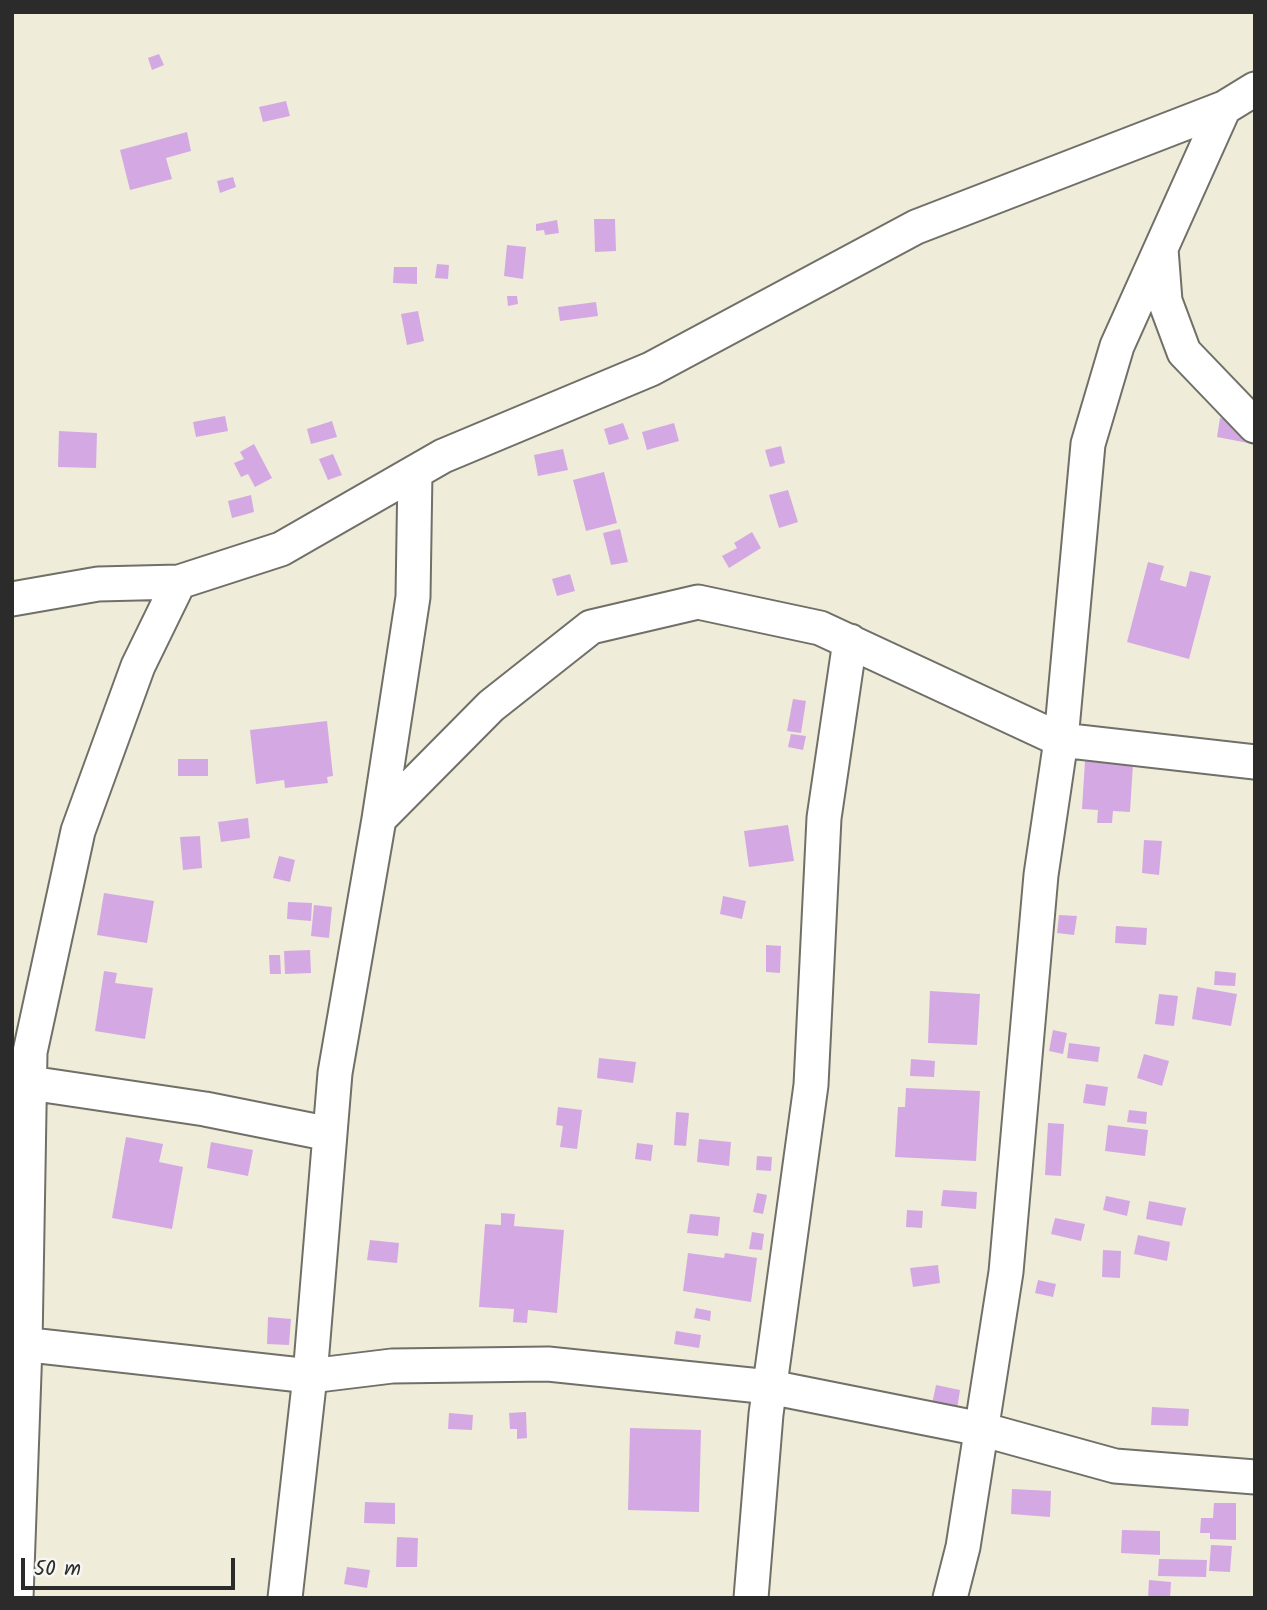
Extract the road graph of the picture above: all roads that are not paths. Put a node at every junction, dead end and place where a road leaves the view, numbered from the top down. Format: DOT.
graph roads {
  1 [pos="1255,89"];
  2 [pos="1224,108"];
  3 [pos="1160,246"];
  4 [pos="1255,426"];
  5 [pos="415,472"];
  6 [pos="179,582"];
  7 [pos="12,598"];
  8 [pos="849,642"];
  9 [pos="1061,740"];
  10 [pos="1255,762"];
  11 [pos="379,819"];
  12 [pos="21,1083"];
  13 [pos="330,1133"];
  14 [pos="19,1344"];
  15 [pos="310,1376"];
  16 [pos="770,1387"];
  17 [pos="981,1429"];
  18 [pos="1255,1477"];
  19 [pos="16,1598"];
  20 [pos="285,1598"];
  21 [pos="751,1598"];
  22 [pos="950,1598"];
  1 -- 2 [label="street"];
  2 -- 3 [label="street"];
  2 -- 5 [label="street"];
  3 -- 4 [label="street"];
  3 -- 9 [label="street"];
  5 -- 6 [label="street"];
  5 -- 11 [label="street"];
  6 -- 7 [label="street"];
  6 -- 12 [label="street"];
  8 -- 9 [label="street"];
  8 -- 11 [label="street"];
  8 -- 16 [label="street"];
  9 -- 10 [label="street"];
  9 -- 17 [label="street"];
  11 -- 13 [label="street"];
  12 -- 13 [label="street"];
  12 -- 14 [label="street"];
  13 -- 15 [label="street"];
  14 -- 15 [label="street"];
  14 -- 19 [label="street"];
  15 -- 16 [label="street"];
  15 -- 20 [label="street"];
  16 -- 17 [label="street"];
  16 -- 21 [label="street"];
  17 -- 18 [label="street"];
  17 -- 22 [label="street"];
}
